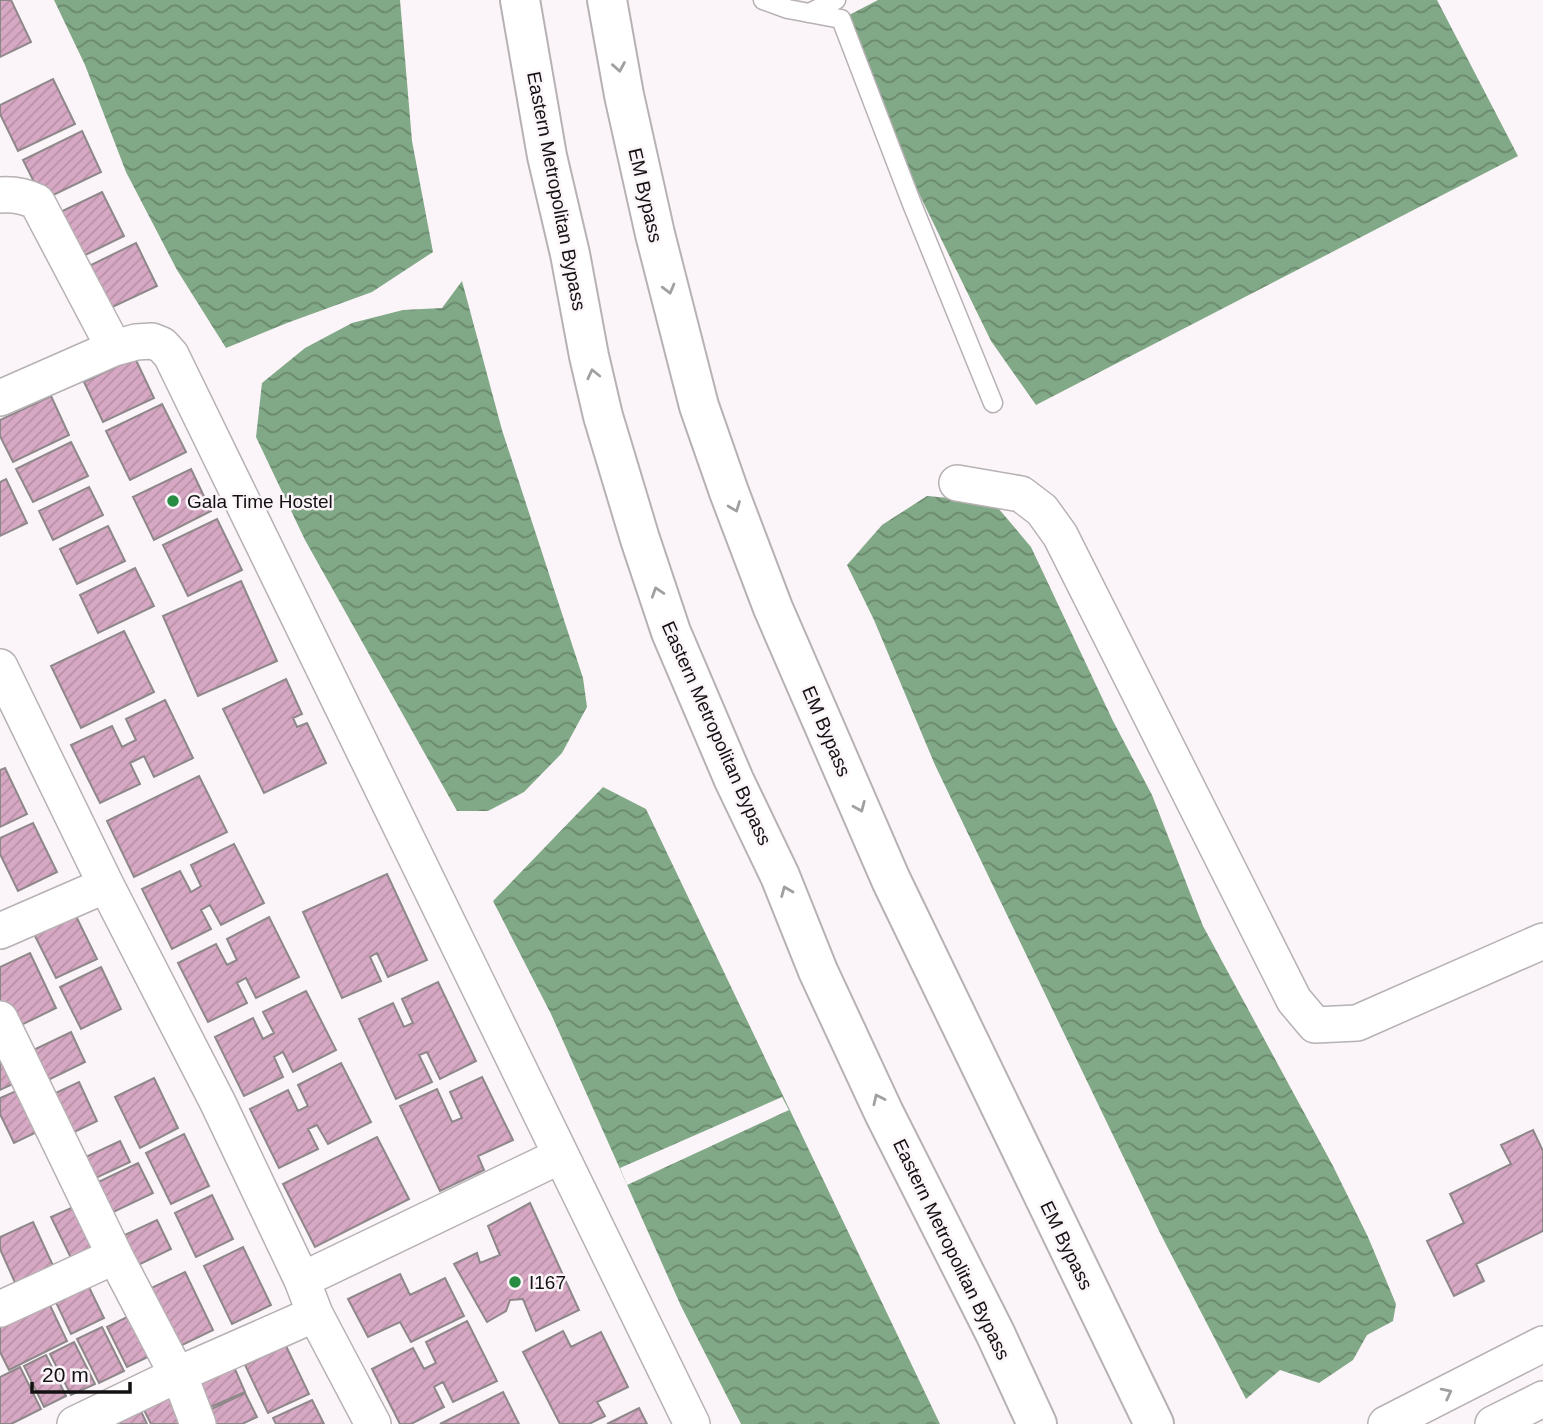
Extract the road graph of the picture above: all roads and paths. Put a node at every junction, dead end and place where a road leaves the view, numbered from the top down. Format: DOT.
graph roads {
  1 [pos="520,0"];
  2 [pos="607,0"];
  3 [pos="764,0"];
  4 [pos="836,0"];
  5 [pos="809,13"];
  6 [pos="0,195"];
  7 [pos="114,348"];
  8 [pos="0,398"];
  9 [pos="993,403"];
  10 [pos="957,483"];
  11 [pos="0,667"];
  12 [pos="106,885"];
  13 [pos="0,931"];
  14 [pos="1543,940"];
  15 [pos="1,1025"];
  16 [pos="560,1156"];
  17 [pos="115,1256"];
  18 [pos="302,1280"];
  19 [pos="0,1309"];
  20 [pos="316,1314"];
  21 [pos="1530,1350"];
  22 [pos="179,1374"];
  23 [pos="1540,1401"];
  24 [pos="1498,1423"];
  25 [pos="75,1424"];
  26 [pos="198,1424"];
  27 [pos="373,1424"];
  28 [pos="692,1424"];
  29 [pos="1037,1424"];
  30 [pos="1154,1424"];
  31 [pos="1386,1424"];
  29 -- 1 [label="main road, Eastern Metropolitan Bypass, one-way"];
  2 -- 30 [label="main road, EM Bypass, one-way"];
  3 -- 5 [label="lane"];
  4 -- 5 [label="lane"];
  5 -- 9 [label="lane"];
  6 -- 7 [label="street"];
  7 -- 8 [label="street"];
  7 -- 16 [label="street"];
  10 -- 14 [label="street"];
  11 -- 12 [label="street"];
  12 -- 13 [label="street"];
  12 -- 18 [label="street"];
  15 -- 17 [label="street"];
  16 -- 18 [label="street"];
  16 -- 28 [label="street"];
  17 -- 19 [label="street"];
  17 -- 22 [label="street"];
  18 -- 20 [label="street"];
  20 -- 22 [label="street"];
  20 -- 27 [label="street"];
  21 -- 23 [label="street"];
  31 -- 21 [label="street, one-way"];
  22 -- 25 [label="street"];
  22 -- 26 [label="street"];
  23 -- 24 [label="street"];
}
